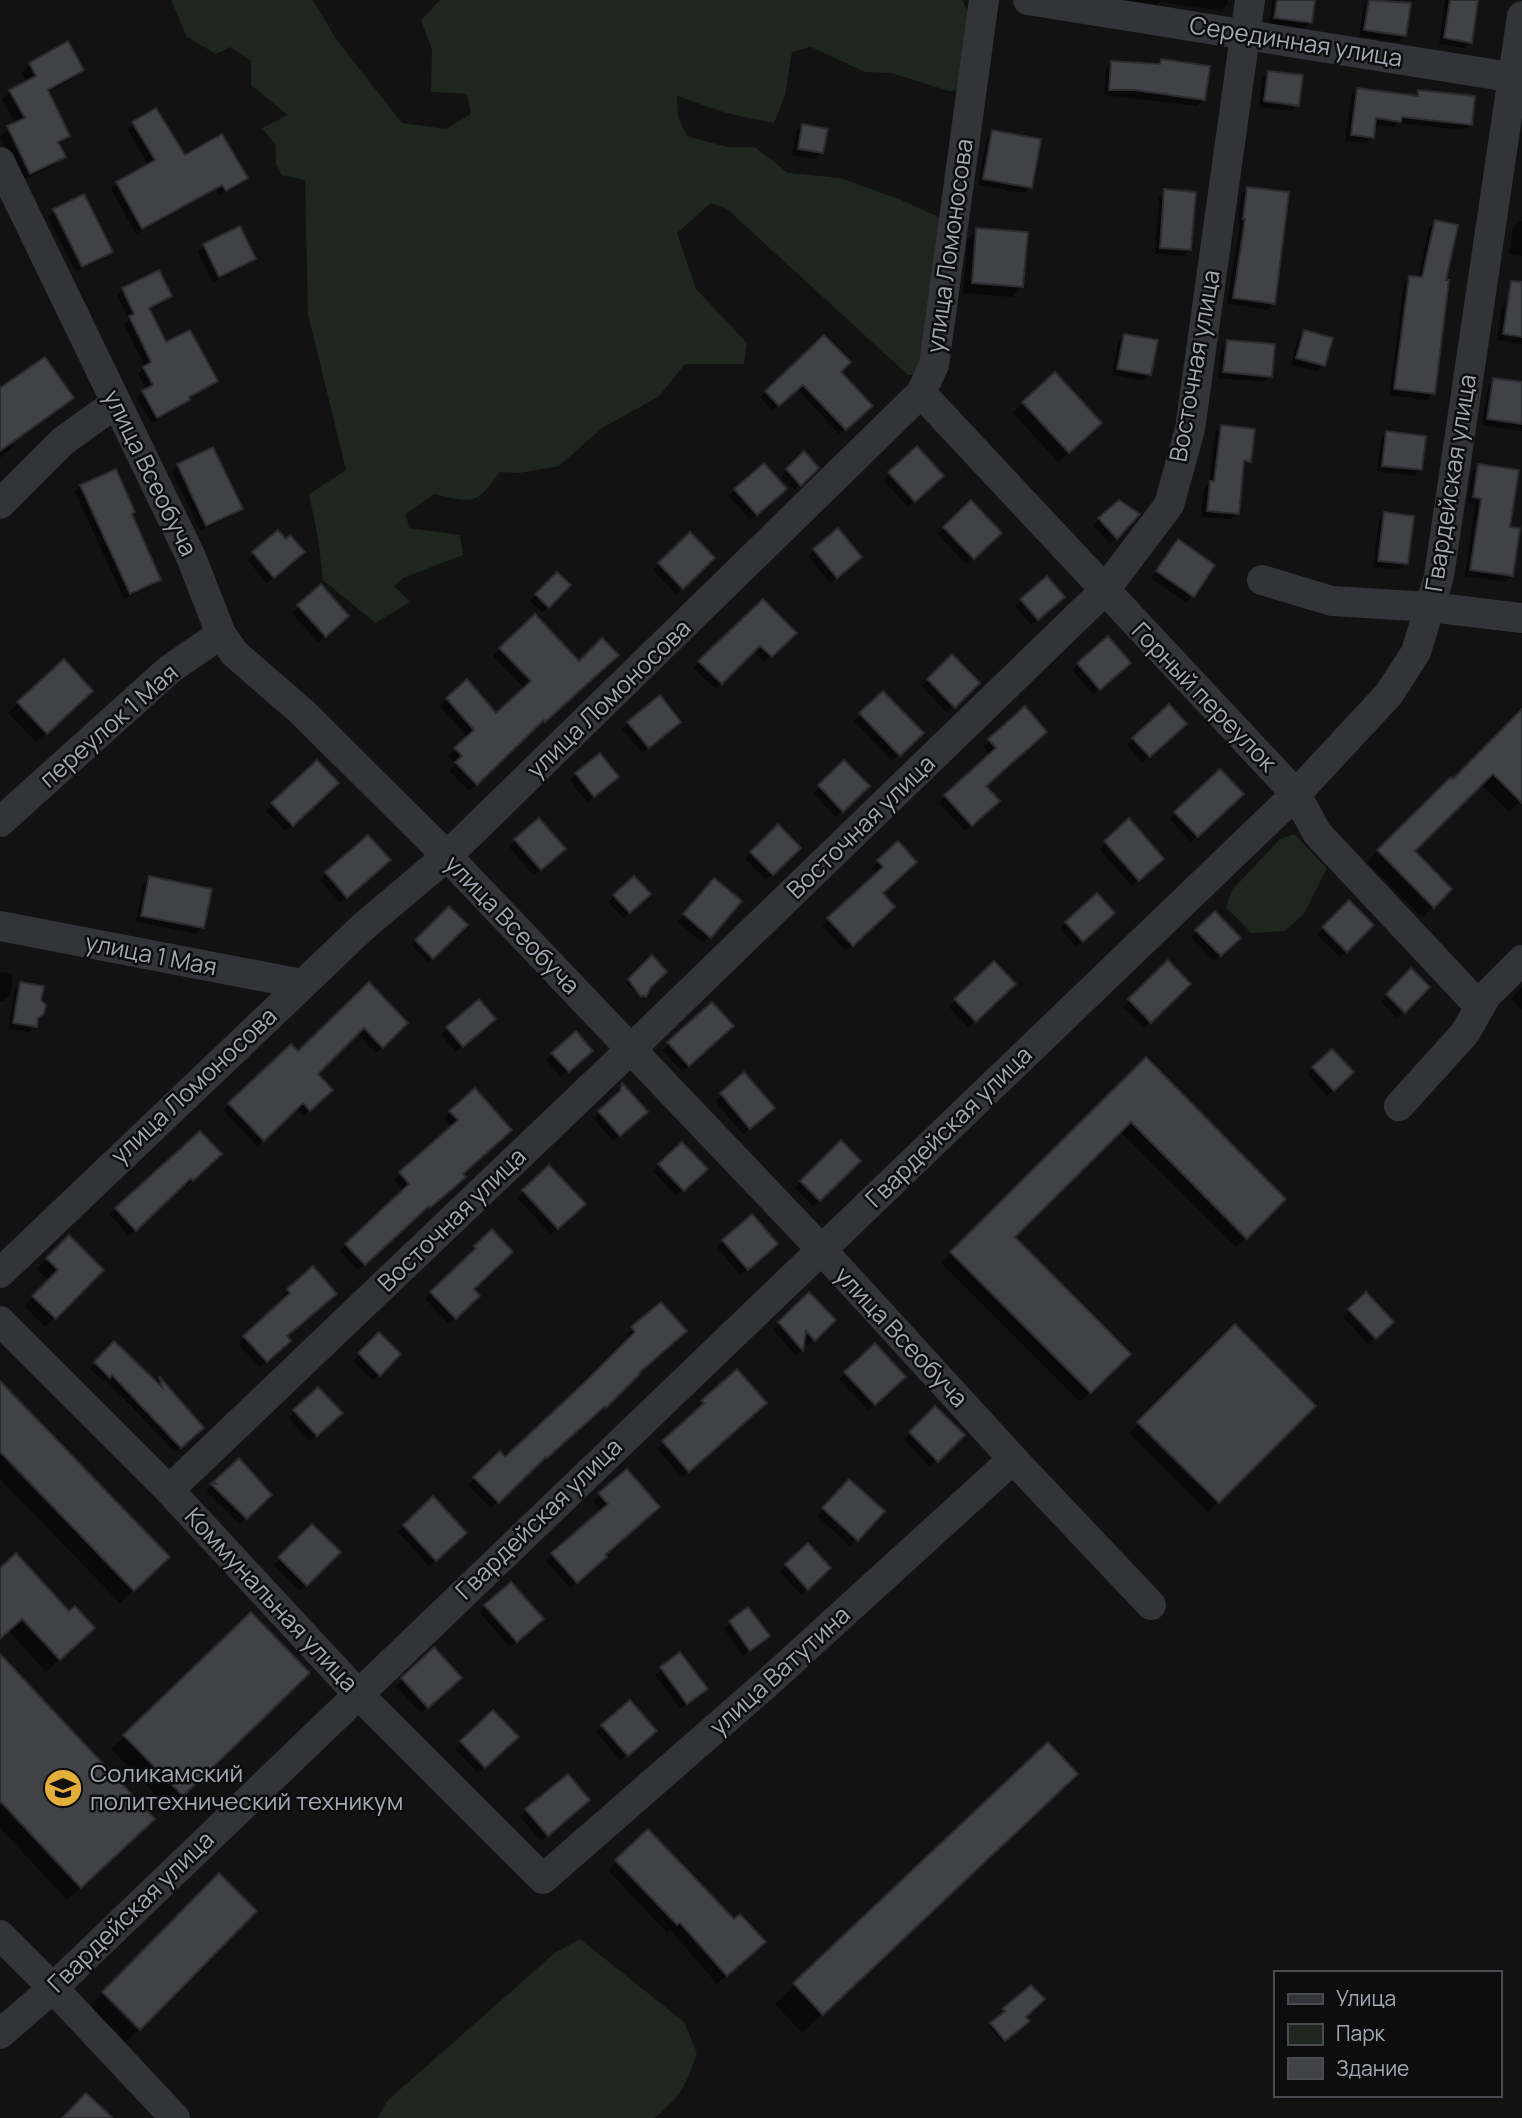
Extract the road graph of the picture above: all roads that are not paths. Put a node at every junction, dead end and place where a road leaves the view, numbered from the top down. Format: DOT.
graph roads {
  1 [pos="984,0"];
  2 [pos="1028,0"];
  3 [pos="1250,0"];
  4 [pos="1522,16"];
  5 [pos="1245,33"];
  6 [pos="1518,78"];
  7 [pos="0,162"];
  8 [pos="9,209"];
  9 [pos="920,393"];
  10 [pos="116,403"];
  11 [pos="0,504"];
  12 [pos="1262,580"];
  13 [pos="1104,591"];
  14 [pos="1430,607"];
  15 [pos="1522,618"];
  16 [pos="221,634"];
  17 [pos="1296,793"];
  18 [pos="0,822"];
  19 [pos="447,856"];
  20 [pos="0,926"];
  21 [pos="1522,960"];
  22 [pos="302,984"];
  23 [pos="1480,1007"];
  24 [pos="631,1049"];
  25 [pos="1399,1106"];
  26 [pos="821,1249"];
  27 [pos="0,1273"];
  28 [pos="0,1321"];
  29 [pos="1013,1459"];
  30 [pos="169,1490"];
  31 [pos="1152,1605"];
  32 [pos="358,1693"];
  33 [pos="543,1879"];
  34 [pos="0,1934"];
  35 [pos="53,1988"];
  36 [pos="0,2034"];
  37 [pos="175,2118"];
  1 -- 9 [label="street, улица Ломоносова"];
  2 -- 5 [label="street, Серединная улица"];
  3 -- 5 [label="street, Восточная улица"];
  4 -- 6 [label="street, Гвардейская улица"];
  5 -- 6 [label="street, Серединная улица"];
  5 -- 13 [label="street, Восточная улица"];
  6 -- 14 [label="street, Гвардейская улица"];
  7 -- 8 [label="street, улица Всеобуча"];
  8 -- 10 [label="street, улица Всеобуча"];
  9 -- 13 [label="street, Горный переулок"];
  9 -- 19 [label="street, улица Ломоносова"];
  10 -- 11 [label="street"];
  10 -- 16 [label="street, улица Всеобуча"];
  12 -- 14 [label="street"];
  13 -- 17 [label="street, Горный переулок"];
  13 -- 24 [label="street, Восточная улица"];
  14 -- 15 [label="street"];
  14 -- 17 [label="street, Гвардейская улица"];
  16 -- 18 [label="street, переулок 1 Мая"];
  16 -- 19 [label="street, улица Всеобуча"];
  17 -- 23 [label="street, Горный переулок"];
  17 -- 26 [label="street, Гвардейская улица"];
  19 -- 22 [label="street, улица Ломоносова"];
  19 -- 24 [label="street, улица Всеобуча"];
  20 -- 22 [label="street, улица 1 Мая"];
  21 -- 23 [label="street"];
  22 -- 27 [label="street, улица Ломоносова"];
  23 -- 25 [label="street"];
  24 -- 26 [label="street, улица Всеобуча"];
  24 -- 30 [label="street, Восточная улица"];
  26 -- 29 [label="street, улица Всеобуча"];
  26 -- 32 [label="street, Гвардейская улица"];
  28 -- 30 [label="street, Коммунальная улица"];
  29 -- 31 [label="street, улица Всеобуча"];
  29 -- 33 [label="street, улица Ватутина"];
  30 -- 32 [label="street, Коммунальная улица"];
  32 -- 33 [label="street, Коммунальная улица"];
  32 -- 35 [label="street, Гвардейская улица"];
  34 -- 35 [label="street"];
  35 -- 36 [label="street, Гвардейская улица"];
  35 -- 37 [label="street"];
}
